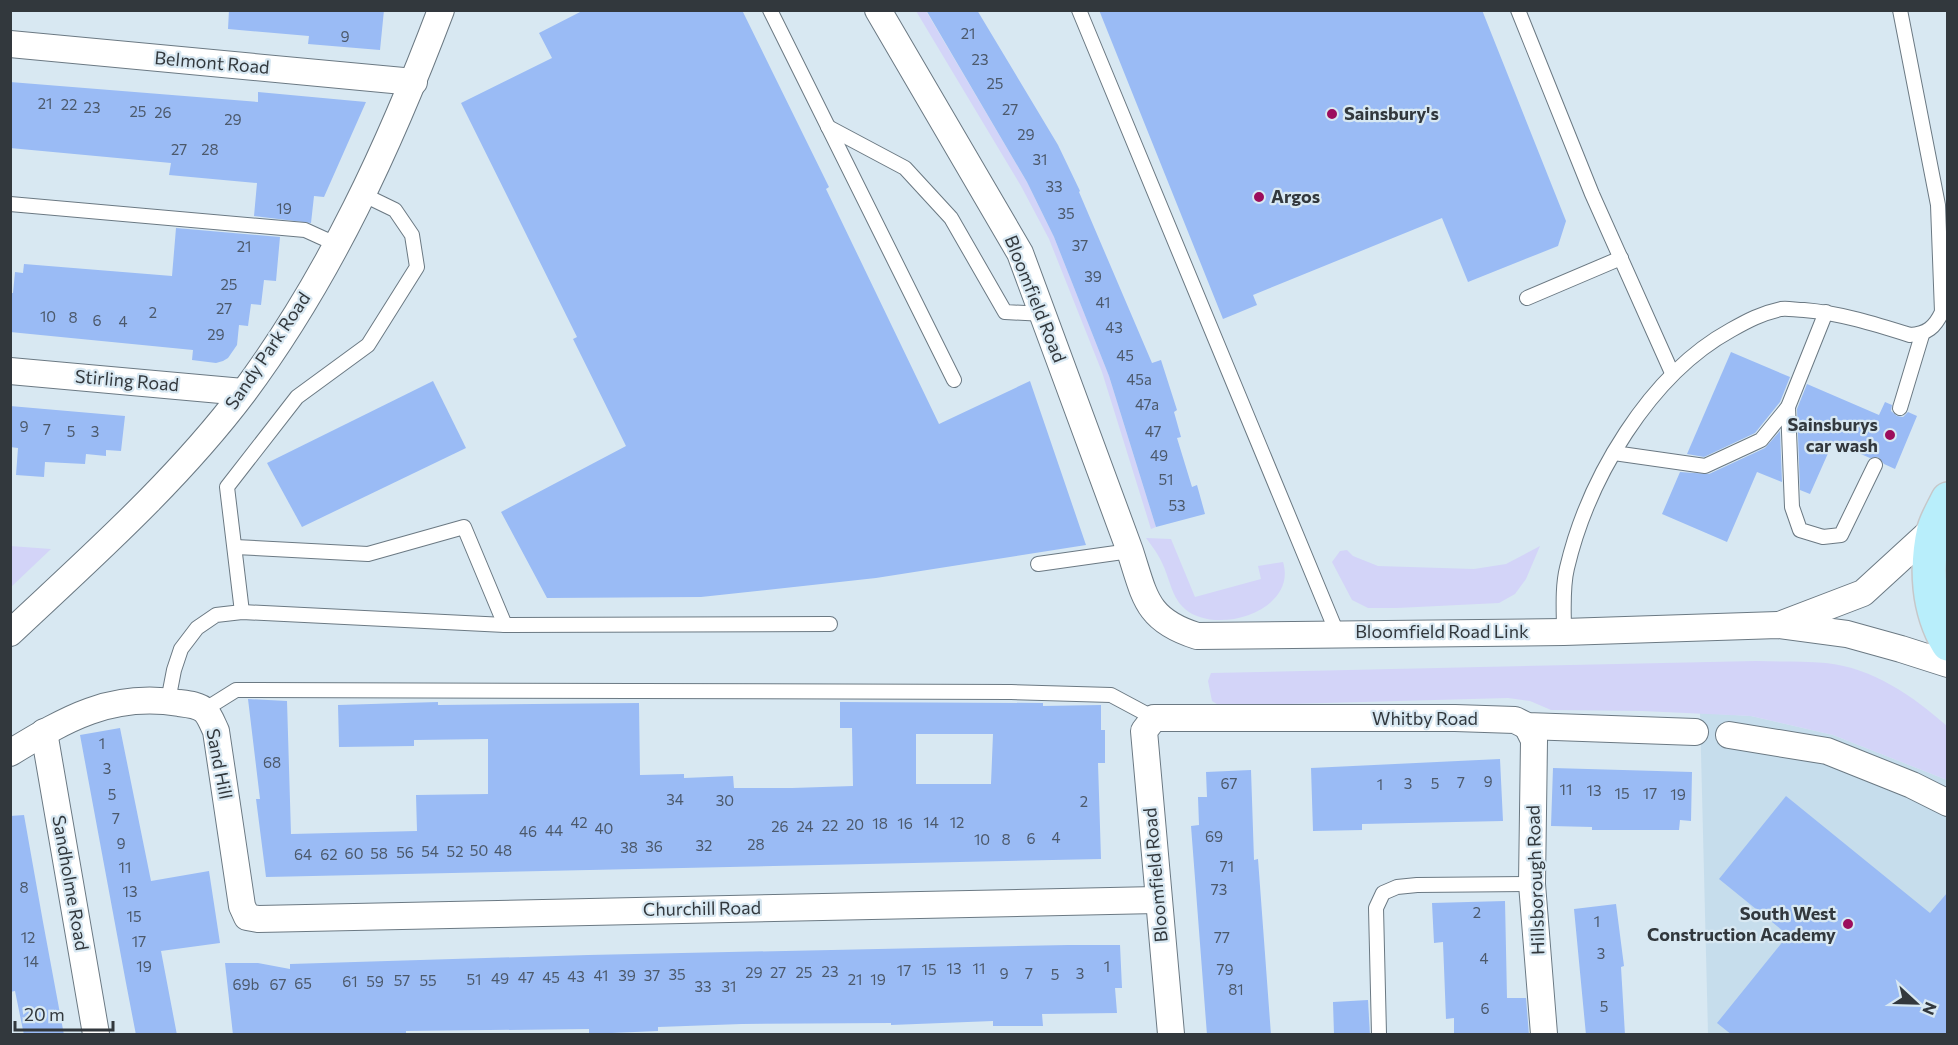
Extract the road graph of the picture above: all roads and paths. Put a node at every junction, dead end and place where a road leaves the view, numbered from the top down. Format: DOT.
graph roads {
  1 [pos="441,10"];
  2 [pos="770,10"];
  3 [pos="878,10"];
  4 [pos="1079,10"];
  5 [pos="1518,10"];
  6 [pos="1900,10"];
  7 [pos="10,44"];
  8 [pos="414,82"];
  9 [pos="828,127"];
  10 [pos="364,195"];
  11 [pos="10,204"];
  12 [pos="338,245"];
  13 [pos="1621,258"];
  14 [pos="1527,298"];
  15 [pos="1826,312"];
  16 [pos="1044,314"];
  17 [pos="1922,334"];
  18 [pos="10,371"];
  19 [pos="1672,373"];
  20 [pos="954,380"];
  21 [pos="243,392"];
  22 [pos="1788,406"];
  23 [pos="1900,408"];
  24 [pos="1614,453"];
  25 [pos="1875,465"];
  26 [pos="1947,499"];
  27 [pos="1934,528"];
  28 [pos="235,547"];
  29 [pos="1134,562"];
  30 [pos="1038,564"];
  31 [pos="243,612"];
  32 [pos="830,624"];
  33 [pos="505,625"];
  34 [pos="1778,625"];
  35 [pos="1564,632"];
  36 [pos="10,633"];
  37 [pos="1337,633"];
  38 [pos="1947,644"];
  39 [pos="1947,664"];
  40 [pos="168,701"];
  41 [pos="204,710"];
  42 [pos="1154,718"];
  43 [pos="1527,726"];
  44 [pos="44,732"];
  45 [pos="1695,732"];
  46 [pos="1729,735"];
  47 [pos="10,753"];
  48 [pos="1947,803"];
  49 [pos="1532,884"];
  50 [pos="1158,900"];
  51 [pos="247,917"];
  52 [pos="96,1035"];
  53 [pos="1171,1035"];
  54 [pos="1379,1035"];
  55 [pos="1545,1035"];
  1 -- 8 [label="street, Sandy Park Road"];
  2 -- 9 [label="lane"];
  3 -- 16 [label="street, Bloomfield Road"];
  4 -- 37 [label="lane"];
  5 -- 13 [label="lane"];
  6 -- 17 [label="lane"];
  7 -- 8 [label="street, Belmont Road"];
  8 -- 10 [label="street, Sandy Park Road"];
  9 -- 16 [label="lane"];
  9 -- 20 [label="lane"];
  10 -- 12 [label="street, Sandy Park Road"];
  10 -- 28 [label="lane"];
  11 -- 12 [label="lane"];
  12 -- 21 [label="street, Sandy Park Road"];
  13 -- 14 [label="lane"];
  13 -- 19 [label="lane"];
  15 -- 17 [label="lane"];
  15 -- 19 [label="lane"];
  15 -- 22 [label="lane"];
  16 -- 29 [label="street, Bloomfield Road"];
  17 -- 23 [label="lane"];
  18 -- 21 [label="street, Stirling Road"];
  19 -- 24 [label="lane"];
  21 -- 36 [label="street, Sandy Park Road"];
  22 -- 24 [label="lane"];
  22 -- 25 [label="lane"];
  24 -- 35 [label="lane"];
  26 -- 27 [label="main road"];
  27 -- 34 [label="street, Bloomfield Road Link"];
  27 -- 38 [label="main road"];
  28 -- 31 [label="lane"];
  28 -- 33 [label="lane"];
  29 -- 30 [label="lane"];
  29 -- 37 [label="street, Bloomfield Road Link"];
  31 -- 33 [label="lane"];
  31 -- 40 [label="lane"];
  32 -- 33 [label="lane"];
  34 -- 35 [label="street, Bloomfield Road Link"];
  34 -- 39 [label="street, Bloomfield Road Link"];
  35 -- 37 [label="street, Bloomfield Road Link"];
  40 -- 41 [label="street, Sand Hill"];
  40 -- 44 [label="street, Sand Hill"];
  41 -- 42 [label="lane"];
  41 -- 51 [label="street, Sand Hill"];
  42 -- 43 [label="street, Whitby Road"];
  42 -- 50 [label="street, Bloomfield Road"];
  43 -- 45 [label="street, Whitby Road"];
  43 -- 49 [label="street, Hillsborough Road"];
  44 -- 47 [label="street, Sand Hill"];
  44 -- 52 [label="street, Sandholme Road"];
  46 -- 48 [label="street"];
  49 -- 54 [label="lane"];
  49 -- 55 [label="street, Hillsborough Road"];
  50 -- 51 [label="street, Churchill Road"];
  50 -- 53 [label="street, Bloomfield Road"];
}
